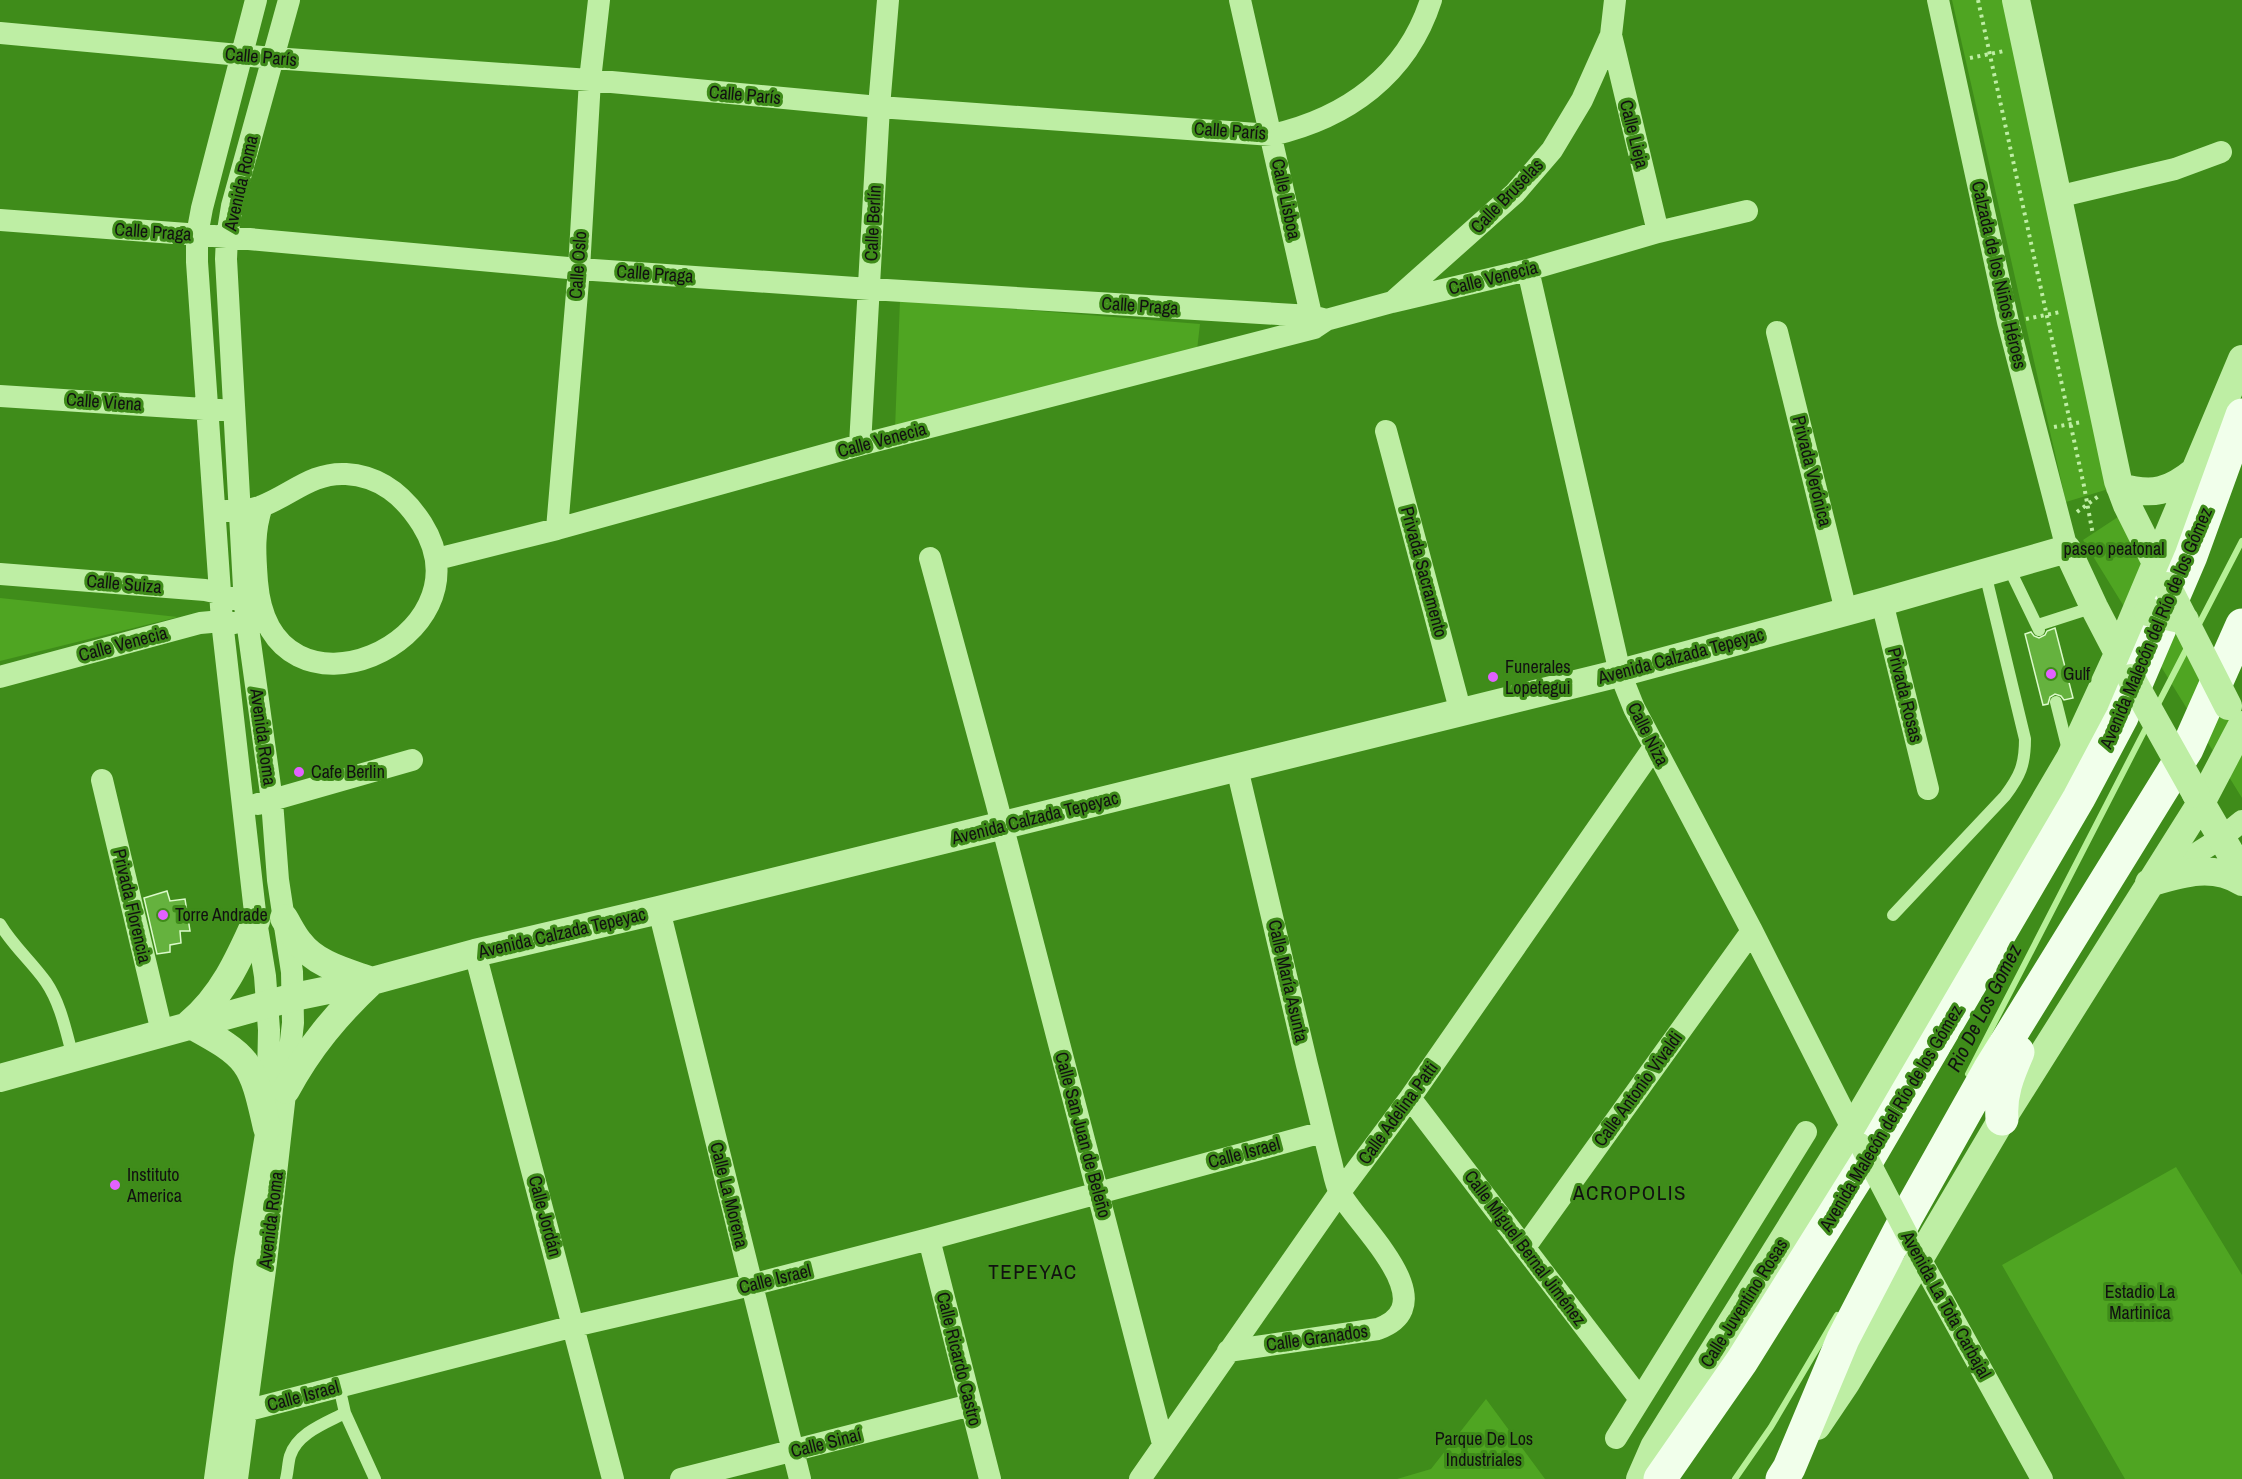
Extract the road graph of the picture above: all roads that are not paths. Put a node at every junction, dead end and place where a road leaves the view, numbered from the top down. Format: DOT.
graph roads {
  1 [pos="256,0"];
  2 [pos="289,0"];
  3 [pos="599,0"];
  4 [pos="888,0"];
  5 [pos="1240,0"];
  6 [pos="1431,0"];
  7 [pos="1615,0"];
  8 [pos="1938,0"];
  9 [pos="2016,0"];
  10 [pos="0,33"];
  11 [pos="1611,35"];
  12 [pos="242,56"];
  13 [pos="273,58"];
  14 [pos="590,81"];
  15 [pos="879,107"];
  16 [pos="1272,135"];
  17 [pos="2221,153"];
  18 [pos="2056,197"];
  19 [pos="1748,211"];
  20 [pos="0,220"];
  21 [pos="1658,232"];
  22 [pos="197,236"];
  23 [pos="227,237"];
  24 [pos="579,268"];
  25 [pos="1528,270"];
  26 [pos="870,289"];
  27 [pos="1392,302"];
  28 [pos="1317,322"];
  29 [pos="1777,332"];
  30 [pos="2242,359"];
  31 [pos="0,396"];
  32 [pos="207,409"];
  33 [pos="234,411"];
  34 [pos="2242,415"];
  35 [pos="1386,431"];
  36 [pos="860,445"];
  37 [pos="2196,470"];
  38 [pos="2119,484"];
  39 [pos="262,506"];
  40 [pos="239,511"];
  41 [pos="216,512"];
  42 [pos="557,529"];
  43 [pos="2063,536"];
  44 [pos="930,558"];
  45 [pos="437,559"];
  46 [pos="1996,569"];
  47 [pos="0,574"];
  48 [pos="2161,574"];
  49 [pos="219,593"];
  50 [pos="1882,602"];
  51 [pos="2094,607"];
  52 [pos="1846,611"];
  53 [pos="2142,612"];
  54 [pos="252,617"];
  55 [pos="2185,620"];
  56 [pos="222,621"];
  57 [pos="2241,627"];
  58 [pos="2125,666"];
  59 [pos="1620,673"];
  60 [pos="0,677"];
  61 [pos="2056,702"];
  62 [pos="1461,713"];
  63 [pos="2238,725"];
  64 [pos="1654,747"];
  65 [pos="2187,749"];
  66 [pos="2070,758"];
  67 [pos="412,760"];
  68 [pos="1238,768"];
  69 [pos="102,780"];
  70 [pos="1928,789"];
  71 [pos="2199,798"];
  72 [pos="272,801"];
  73 [pos="243,807"];
  74 [pos="1003,826"];
  75 [pos="2232,829"];
  76 [pos="2242,873"];
  77 [pos="2242,882"];
  78 [pos="2149,883"];
  79 [pos="659,910"];
  80 [pos="1893,915"];
  81 [pos="270,919"];
  82 [pos="0,924"];
  83 [pos="1752,931"];
  84 [pos="475,953"];
  85 [pos="372,981"];
  86 [pos="281,1001"];
  87 [pos="189,1024"];
  88 [pos="162,1032"];
  89 [pos="73,1057"];
  90 [pos="0,1078"];
  91 [pos="286,1090"];
  92 [pos="1410,1098"];
  93 [pos="2002,1119"];
  94 [pos="267,1128"];
  95 [pos="1323,1132"];
  96 [pos="1806,1132"];
  97 [pos="1856,1136"];
  98 [pos="1340,1192"];
  99 [pos="1098,1193"];
  100 [pos="929,1239"];
  101 [pos="1525,1247"];
  102 [pos="1914,1250"];
  103 [pos="255,1261"];
  104 [pos="751,1285"];
  105 [pos="1401,1313"];
  106 [pos="574,1326"];
  107 [pos="1228,1351"];
  108 [pos="339,1386"];
  109 [pos="1640,1399"];
  110 [pos="971,1405"];
  111 [pos="345,1413"];
  112 [pos="234,1414"];
  113 [pos="1616,1438"];
  114 [pos="1163,1444"];
  115 [pos="793,1451"];
  116 [pos="1786,1473"];
  117 [pos="215,1479"];
  118 [pos="237,1479"];
  119 [pos="286,1479"];
  120 [pos="375,1479"];
  121 [pos="613,1479"];
  122 [pos="681,1479"];
  123 [pos="800,1479"];
  124 [pos="990,1479"];
  125 [pos="1140,1479"];
  126 [pos="1640,1479"];
  127 [pos="1660,1479"];
  128 [pos="2042,1479"];
  1 -- 12 [label="street, Avenida Roma"];
  2 -- 13 [label="street, Avenida Roma"];
  3 -- 14 [label="street, Calle Oslo"];
  4 -- 15 [label="street, Calle Berlín"];
  5 -- 16 [label="street, Calle Lisboa"];
  6 -- 16 [label="street, Calle París"];
  7 -- 11 [label="street, Calle Bruselas"];
  8 -- 43 [label="street, Calzada de los Niños Héroes"];
  9 -- 18 [label="street"];
  10 -- 12 [label="street, Calle París"];
  11 -- 21 [label="street, Calle Lieja"];
  11 -- 27 [label="street, Calle Bruselas"];
  12 -- 13 [label="street, Calle París"];
  12 -- 22 [label="street, Avenida Roma"];
  13 -- 14 [label="street, Calle París"];
  13 -- 23 [label="street, Avenida Roma"];
  14 -- 15 [label="street, Calle París"];
  14 -- 24 [label="street, Calle Oslo"];
  15 -- 16 [label="street, Calle París"];
  15 -- 26 [label="street, Calle Berlín"];
  16 -- 28 [label="street, Calle Lisboa"];
  17 -- 18 [label="street"];
  18 -- 38 [label="street"];
  19 -- 21 [label="street, Calle Venecia"];
  20 -- 22 [label="street, Calle Praga"];
  21 -- 25 [label="street, Calle Venecia"];
  22 -- 23 [label="street, Calle Praga"];
  22 -- 32 [label="street, Avenida Roma"];
  23 -- 24 [label="street, Calle Praga"];
  23 -- 33 [label="street, Avenida Roma"];
  24 -- 26 [label="street, Calle Praga"];
  24 -- 42 [label="street, Calle Oslo"];
  25 -- 27 [label="street, Calle Venecia"];
  25 -- 59 [label="street, Calle Niza"];
  26 -- 28 [label="street, Calle Praga"];
  26 -- 36 [label="street, Calle Berlín"];
  27 -- 28 [label="street, Calle Venecia"];
  28 -- 36 [label="street, Calle Venecia"];
  29 -- 52 [label="street, Privada Verónica"];
  30 -- 37 [label="street, Avenida Malecón del Río de los Gómez"];
  31 -- 32 [label="street, Calle Viena"];
  32 -- 33 [label="street, Calle Viena"];
  32 -- 41 [label="street, Avenida Roma"];
  33 -- 40 [label="street, Avenida Roma"];
  34 -- 127 [label="main road, Avenida Malecón del Río de los Gómez"];
  35 -- 62 [label="street, Privada Sacramento"];
  36 -- 42 [label="street, Calle Venecia"];
  37 -- 38 [label="street"];
  37 -- 48 [label="street, Avenida Malecón del Río de los Gómez"];
  38 -- 48 [label="street"];
  39 -- 40 [label="street"];
  39 -- 45 [label="street"];
  39 -- 54 [label="street"];
  40 -- 41 [label="street"];
  40 -- 54 [label="street, Avenida Roma"];
  41 -- 49 [label="street, Avenida Roma"];
  42 -- 45 [label="street, Calle Venecia"];
  43 -- 46 [label="street, Avenida Calzada Tepeyac"];
  43 -- 51 [label="street"];
  44 -- 74 [label="street, Calle San Juan de Beleño"];
  45 -- 54 [label="street"];
  46 -- 50 [label="street, Avenida Calzada Tepeyac"];
  46 -- 51 [label="lane"];
  46 -- 80 [label="lane"];
  47 -- 49 [label="street, Calle Suiza"];
  48 -- 53 [label="street, Avenida Malecón del Río de los Gómez"];
  48 -- 55 [label="street, bridge"];
  49 -- 54 [label="street, Calle Suiza"];
  49 -- 56 [label="street, Avenida Roma"];
  50 -- 52 [label="street, Avenida Calzada Tepeyac"];
  50 -- 70 [label="street, Privada Rosas"];
  51 -- 58 [label="street"];
  52 -- 59 [label="street, Avenida Calzada Tepeyac"];
  53 -- 55 [label="street, bridge"];
  53 -- 58 [label="street, Avenida Malecón del Río de los Gómez"];
  54 -- 56 [label="street, Calle Venecia"];
  54 -- 72 [label="street, Avenida Roma"];
  55 -- 63 [label="street, bridge"];
  56 -- 60 [label="street, Calle Venecia"];
  56 -- 73 [label="street, Avenida Roma"];
  57 -- 65 [label="main road"];
  58 -- 66 [label="street, Avenida Malecón del Río de los Gómez"];
  58 -- 71 [label="street, bridge"];
  59 -- 62 [label="street, Avenida Calzada Tepeyac"];
  59 -- 64 [label="street, Calle Niza"];
  61 -- 66 [label="lane"];
  62 -- 68 [label="street, Avenida Calzada Tepeyac"];
  63 -- 71 [label="street"];
  64 -- 83 [label="street, Calle Niza"];
  64 -- 92 [label="street, Calle Adelina Patti"];
  65 -- 93 [label="main road"];
  65 -- 116 [label="main road"];
  66 -- 97 [label="street, Avenida Malecón del Río de los Gómez"];
  67 -- 72 [label="street"];
  68 -- 74 [label="street, Avenida Calzada Tepeyac"];
  68 -- 95 [label="street, Calle María Asunta"];
  69 -- 88 [label="street, Privada Florencia"];
  71 -- 75 [label="street"];
  71 -- 78 [label="street"];
  72 -- 73 [label="street"];
  72 -- 81 [label="street, Avenida Roma"];
  73 -- 81 [label="street, Avenida Roma"];
  74 -- 79 [label="street, Avenida Calzada Tepeyac"];
  74 -- 99 [label="street, Calle San Juan de Beleño"];
  75 -- 76 [label="street"];
  75 -- 78 [label="street"];
  77 -- 78 [label="street"];
  78 -- 93 [label="street"];
  79 -- 84 [label="street, Avenida Calzada Tepeyac"];
  79 -- 104 [label="street, Calle La Morena"];
  81 -- 85 [label="street"];
  81 -- 86 [label="street, Avenida Roma"];
  81 -- 87 [label="street"];
  82 -- 89 [label="lane"];
  83 -- 97 [label="street, Calle Niza"];
  83 -- 101 [label="street, Calle Antonio Vivaldi"];
  84 -- 85 [label="street, Avenida Calzada Tepeyac"];
  84 -- 106 [label="street, Calle Jordán"];
  85 -- 86 [label="street, Avenida Calzada Tepeyac"];
  85 -- 91 [label="street"];
  86 -- 87 [label="street, Avenida Calzada Tepeyac"];
  86 -- 91 [label="street, Avenida Roma"];
  86 -- 94 [label="street, Avenida Roma"];
  87 -- 88 [label="street, Avenida Calzada Tepeyac"];
  87 -- 94 [label="street"];
  88 -- 89 [label="street, Avenida Calzada Tepeyac"];
  89 -- 90 [label="street, Avenida Calzada Tepeyac"];
  91 -- 103 [label="street, Avenida Roma"];
  92 -- 98 [label="street, Calle Adelina Patti"];
  92 -- 101 [label="street, Calle Miguel Bernal Jiménez"];
  93 -- 102 [label="street"];
  94 -- 103 [label="street, Avenida Roma"];
  95 -- 98 [label="street, Calle María Asunta"];
  95 -- 99 [label="street, Calle Israel"];
  96 -- 109 [label="street, Calle Juventino Rosas"];
  97 -- 102 [label="street, Avenida La Tota Carbajal, bridge"];
  97 -- 126 [label="street, Calle Juventino Rosas"];
  98 -- 105 [label="street, Calle María Asunta"];
  98 -- 107 [label="street, Calle Adelina Patti"];
  99 -- 100 [label="street, Calle Israel"];
  99 -- 114 [label="street, Calle San Juan de Beleño"];
  100 -- 104 [label="street, Calle Israel"];
  100 -- 110 [label="street, Calle Ricardo Castro"];
  101 -- 109 [label="street, Calle Miguel Bernal Jiménez"];
  102 -- 116 [label="street"];
  102 -- 128 [label="street, Avenida La Tota Carbajal"];
  103 -- 112 [label="street, Avenida Roma"];
  104 -- 106 [label="street, Calle Israel"];
  104 -- 115 [label="street, Calle La Morena"];
  105 -- 107 [label="street, Calle Granados"];
  106 -- 108 [label="street, Calle Israel"];
  106 -- 121 [label="street, Calle Jordán"];
  107 -- 114 [label="street, Calle Adelina Patti"];
  108 -- 111 [label="lane"];
  108 -- 112 [label="street, Calle Israel"];
  109 -- 113 [label="street, Calle Juventino Rosas"];
  110 -- 115 [label="street, Calle Sinaí"];
  110 -- 124 [label="street, Calle Ricardo Castro"];
  111 -- 119 [label="lane"];
  111 -- 120 [label="lane"];
  112 -- 117 [label="street, Avenida Roma"];
  112 -- 118 [label="street, Avenida Roma"];
  114 -- 125 [label="street, Calle Adelina Patti"];
  115 -- 122 [label="street, Calle Sinaí"];
  115 -- 123 [label="street, Calle La Morena"];
}
